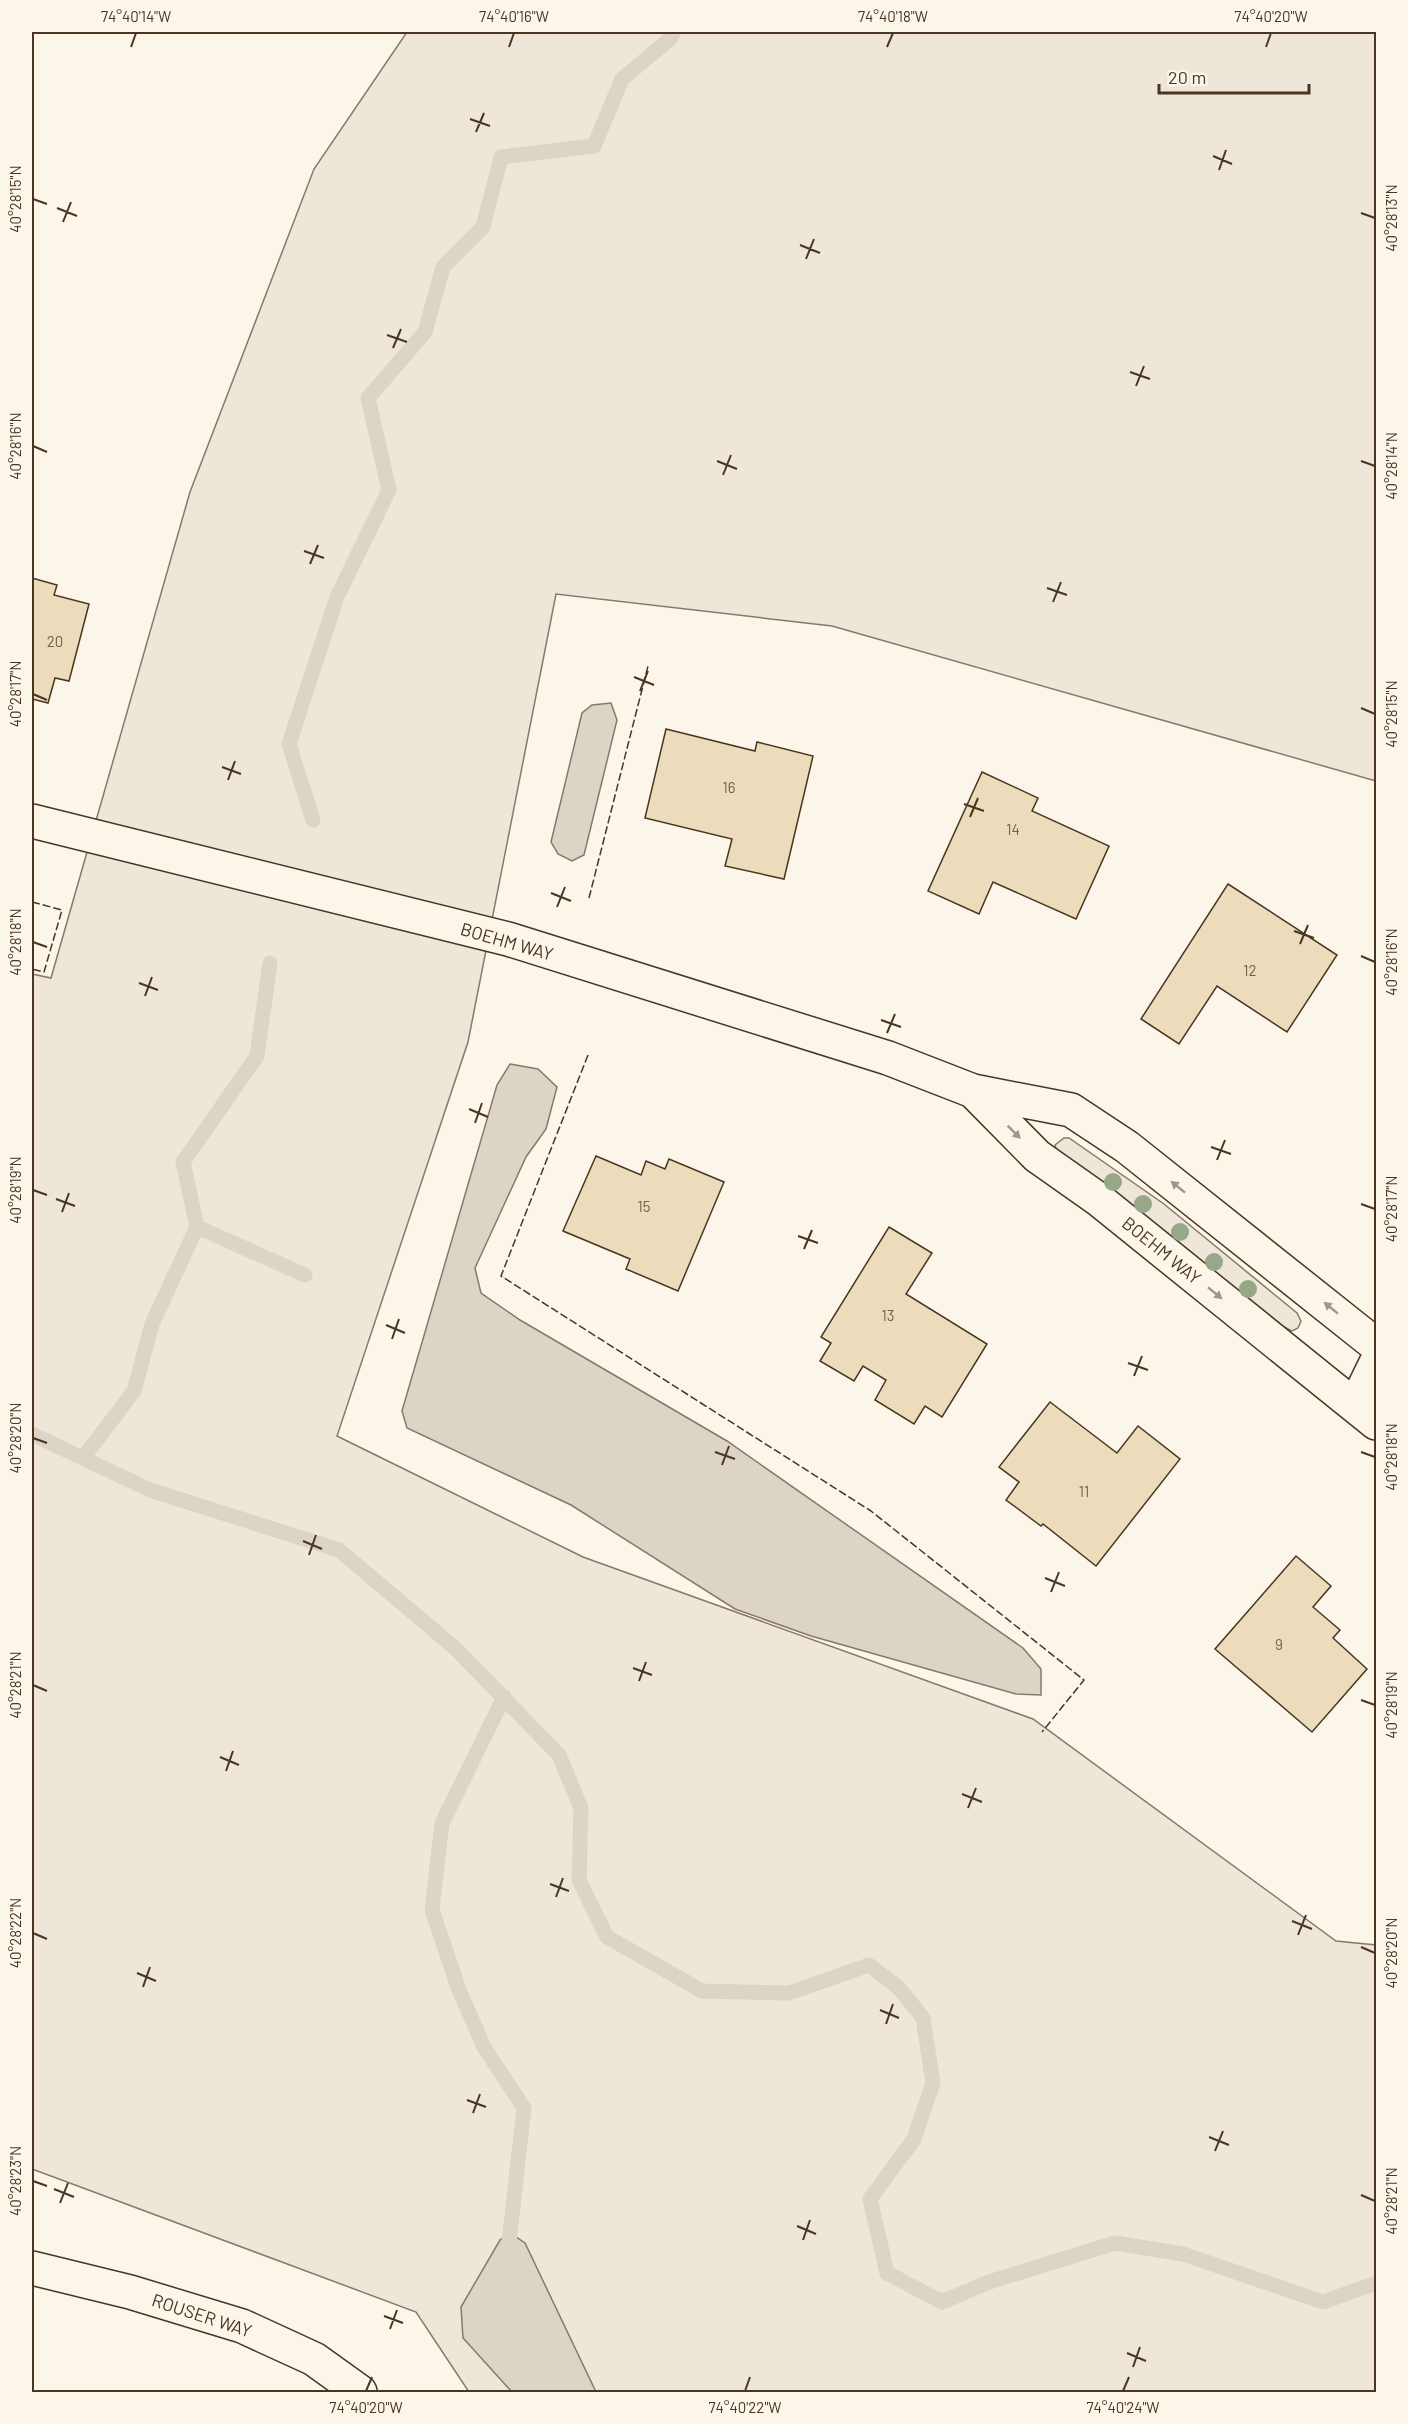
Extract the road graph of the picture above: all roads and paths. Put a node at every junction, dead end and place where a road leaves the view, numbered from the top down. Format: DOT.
graph roads {
  1 [pos="32,821"];
  2 [pos="973,1091"];
  3 [pos="1377,1345"];
  4 [pos="1377,1363"];
  5 [pos="1366,1415"];
  6 [pos="32,2268"];
  7 [pos="360,2392"];
  1 -- 2 [label="street, BOEHM WAY"];
  3 -- 2 [label="street, BOEHM WAY, one-way"];
  2 -- 5 [label="street, BOEHM WAY, one-way"];
  4 -- 5 [label="street, BOEHM WAY"];
  6 -- 7 [label="street, ROUSER WAY"];
}
